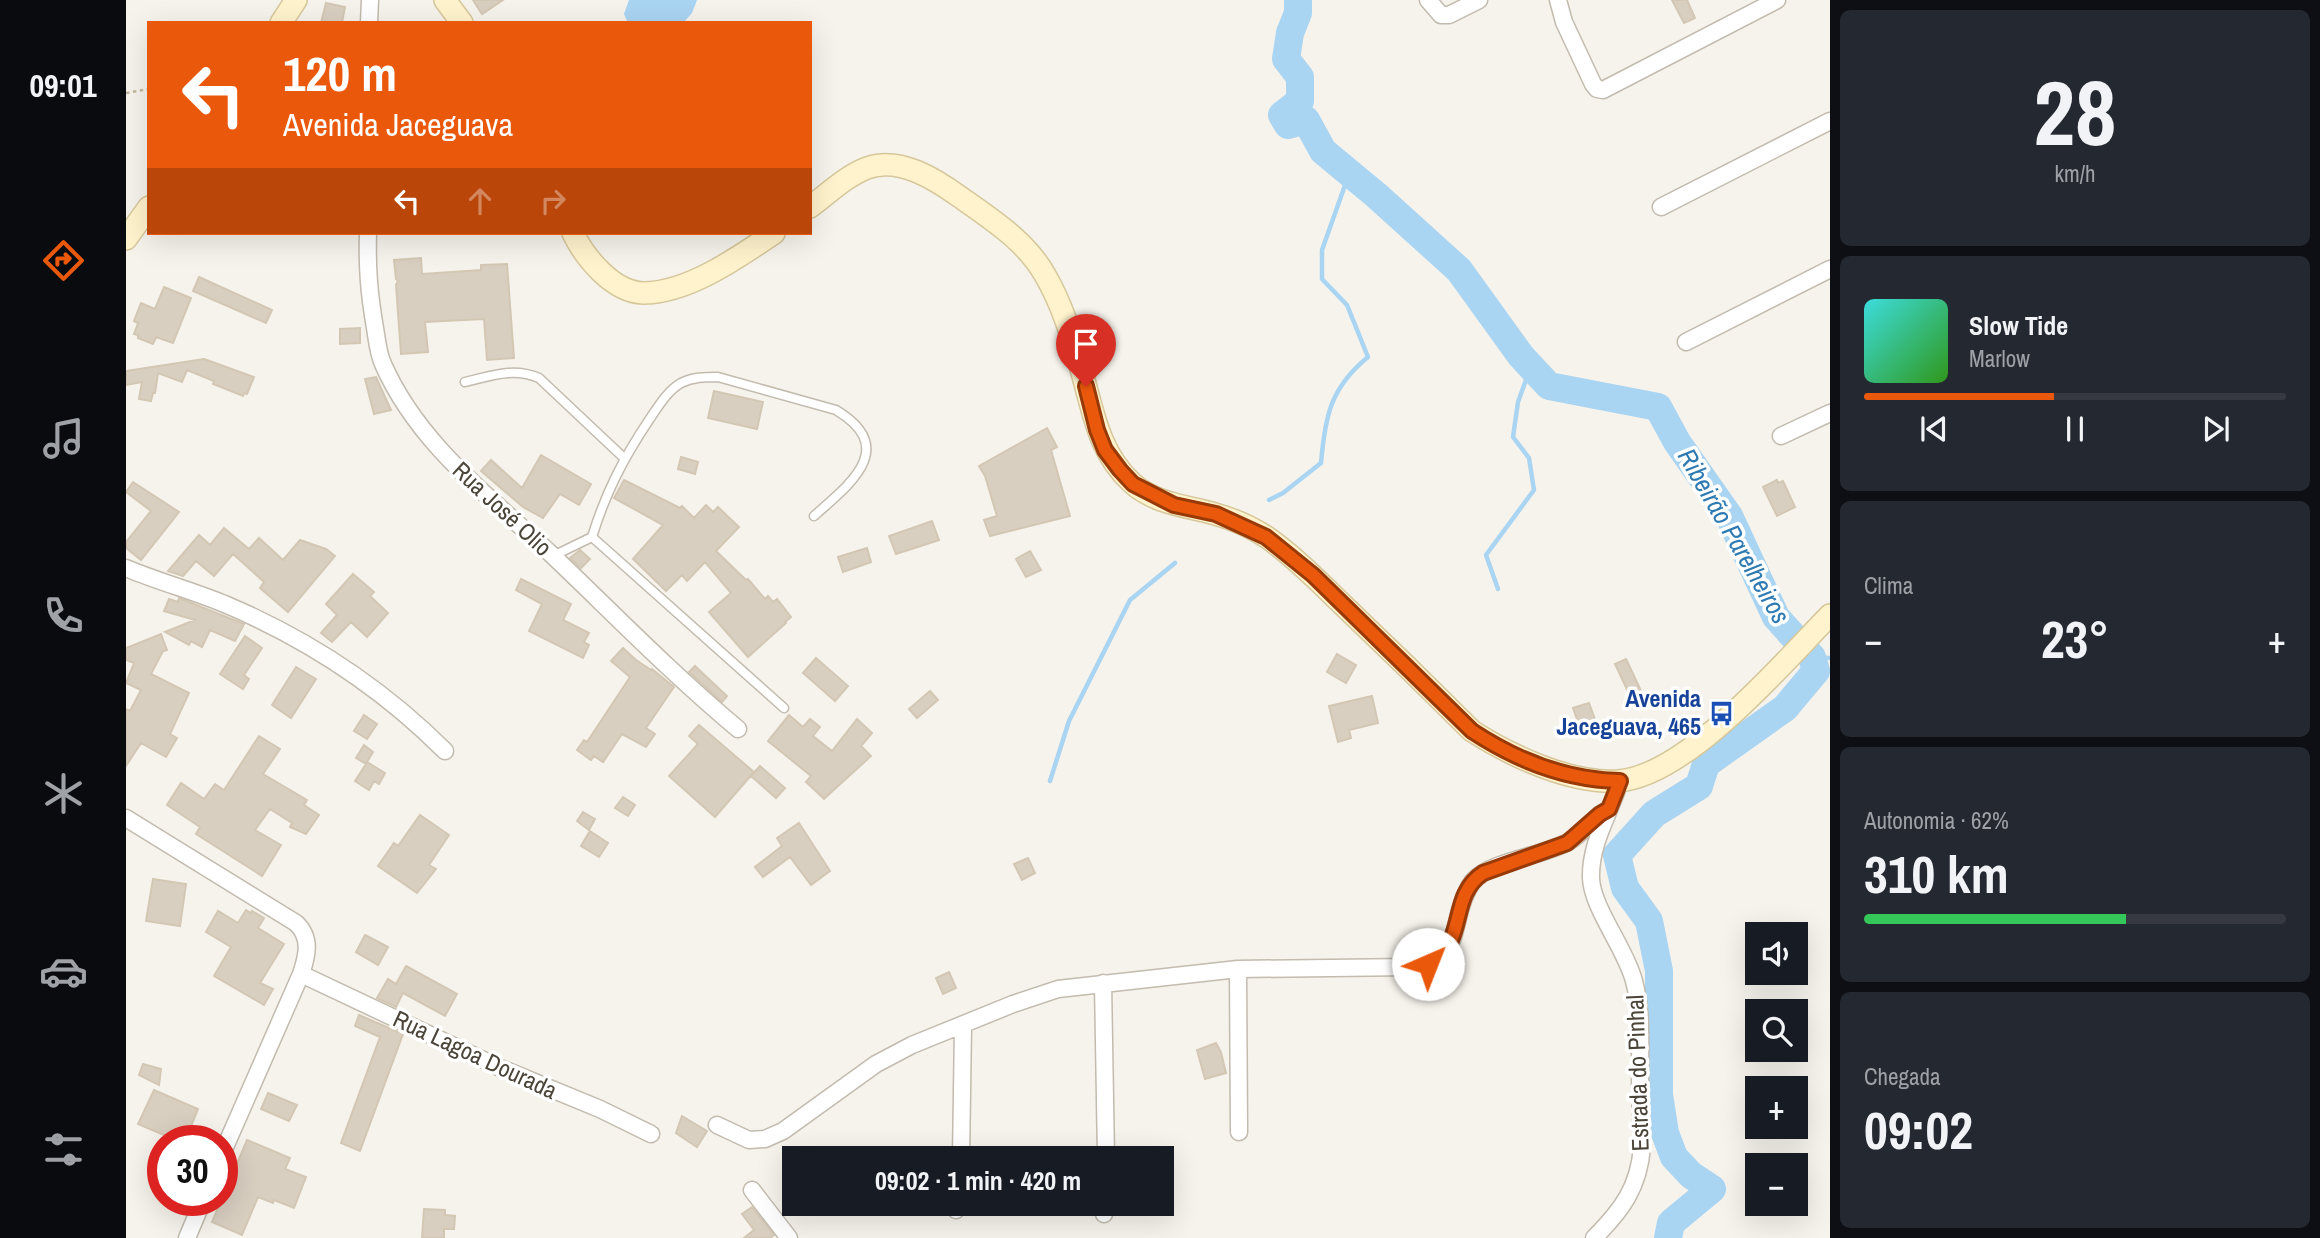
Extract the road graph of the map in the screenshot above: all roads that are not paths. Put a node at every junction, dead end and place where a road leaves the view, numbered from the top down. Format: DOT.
graph roads {
  1 [pos="296,0"];
  2 [pos="370,0"];
  3 [pos="445,0"];
  4 [pos="1428,0"];
  5 [pos="1479,0"];
  6 [pos="1558,0"];
  7 [pos="1777,0"];
  8 [pos="282,21"];
  9 [pos="369,21"];
  10 [pos="461,21"];
  11 [pos="1830,121"];
  12 [pos="812,206"];
  13 [pos="1661,207"];
  14 [pos="147,210"];
  15 [pos="368,235"];
  16 [pos="574,235"];
  17 [pos="771,235"];
  18 [pos="126,239"];
  19 [pos="1830,269"];
  20 [pos="1686,342"];
  21 [pos="465,382"];
  22 [pos="1830,414"];
  23 [pos="1781,436"];
  24 [pos="624,458"];
  25 [pos="814,516"];
  26 [pos="592,537"];
  27 [pos="553,556"];
  28 [pos="126,568"];
  29 [pos="1823,622"];
  30 [pos="784,708"];
  31 [pos="738,729"];
  32 [pos="445,751"];
  33 [pos="1620,781"];
  34 [pos="1609,809"];
  35 [pos="126,818"];
  36 [pos="1238,969"];
  37 [pos="301,974"];
  38 [pos="1103,983"];
  39 [pos="963,1026"];
  40 [pos="235,1125"];
  41 [pos="717,1125"];
  42 [pos="1239,1132"];
  43 [pos="650,1134"];
  44 [pos="961,1146"];
  45 [pos="1106,1146"];
  46 [pos="752,1190"];
  47 [pos="196,1216"];
  48 [pos="187,1238"];
  49 [pos="789,1238"];
  50 [pos="1594,1238"];
  1 -- 8 [label="main road"];
  2 -- 9 [label="street"];
  3 -- 10 [label="main road"];
  4 -- 5 [label="street"];
  6 -- 7 [label="street"];
  11 -- 13 [label="street"];
  12 -- 33 [label="main road"];
  14 -- 18 [label="main road"];
  15 -- 27 [label="street, Rua José Olio"];
  16 -- 17 [label="main road"];
  19 -- 20 [label="street"];
  21 -- 24 [label="lane"];
  22 -- 23 [label="street"];
  24 -- 25 [label="lane"];
  24 -- 26 [label="lane"];
  26 -- 27 [label="lane"];
  26 -- 30 [label="lane"];
  27 -- 31 [label="street, Rua José Olio"];
  28 -- 32 [label="street"];
  29 -- 33 [label="main road"];
  33 -- 34 [label="street, Estrada do Pinhal"];
  34 -- 36 [label="street"];
  34 -- 50 [label="street, Estrada do Pinhal"];
  35 -- 37 [label="street"];
  36 -- 38 [label="street"];
  36 -- 42 [label="street"];
  37 -- 40 [label="street"];
  37 -- 43 [label="street, Rua Lagoa Dourada"];
  38 -- 39 [label="street"];
  38 -- 45 [label="street"];
  39 -- 41 [label="street"];
  39 -- 44 [label="street"];
  46 -- 49 [label="street"];
  47 -- 48 [label="street"];
}
